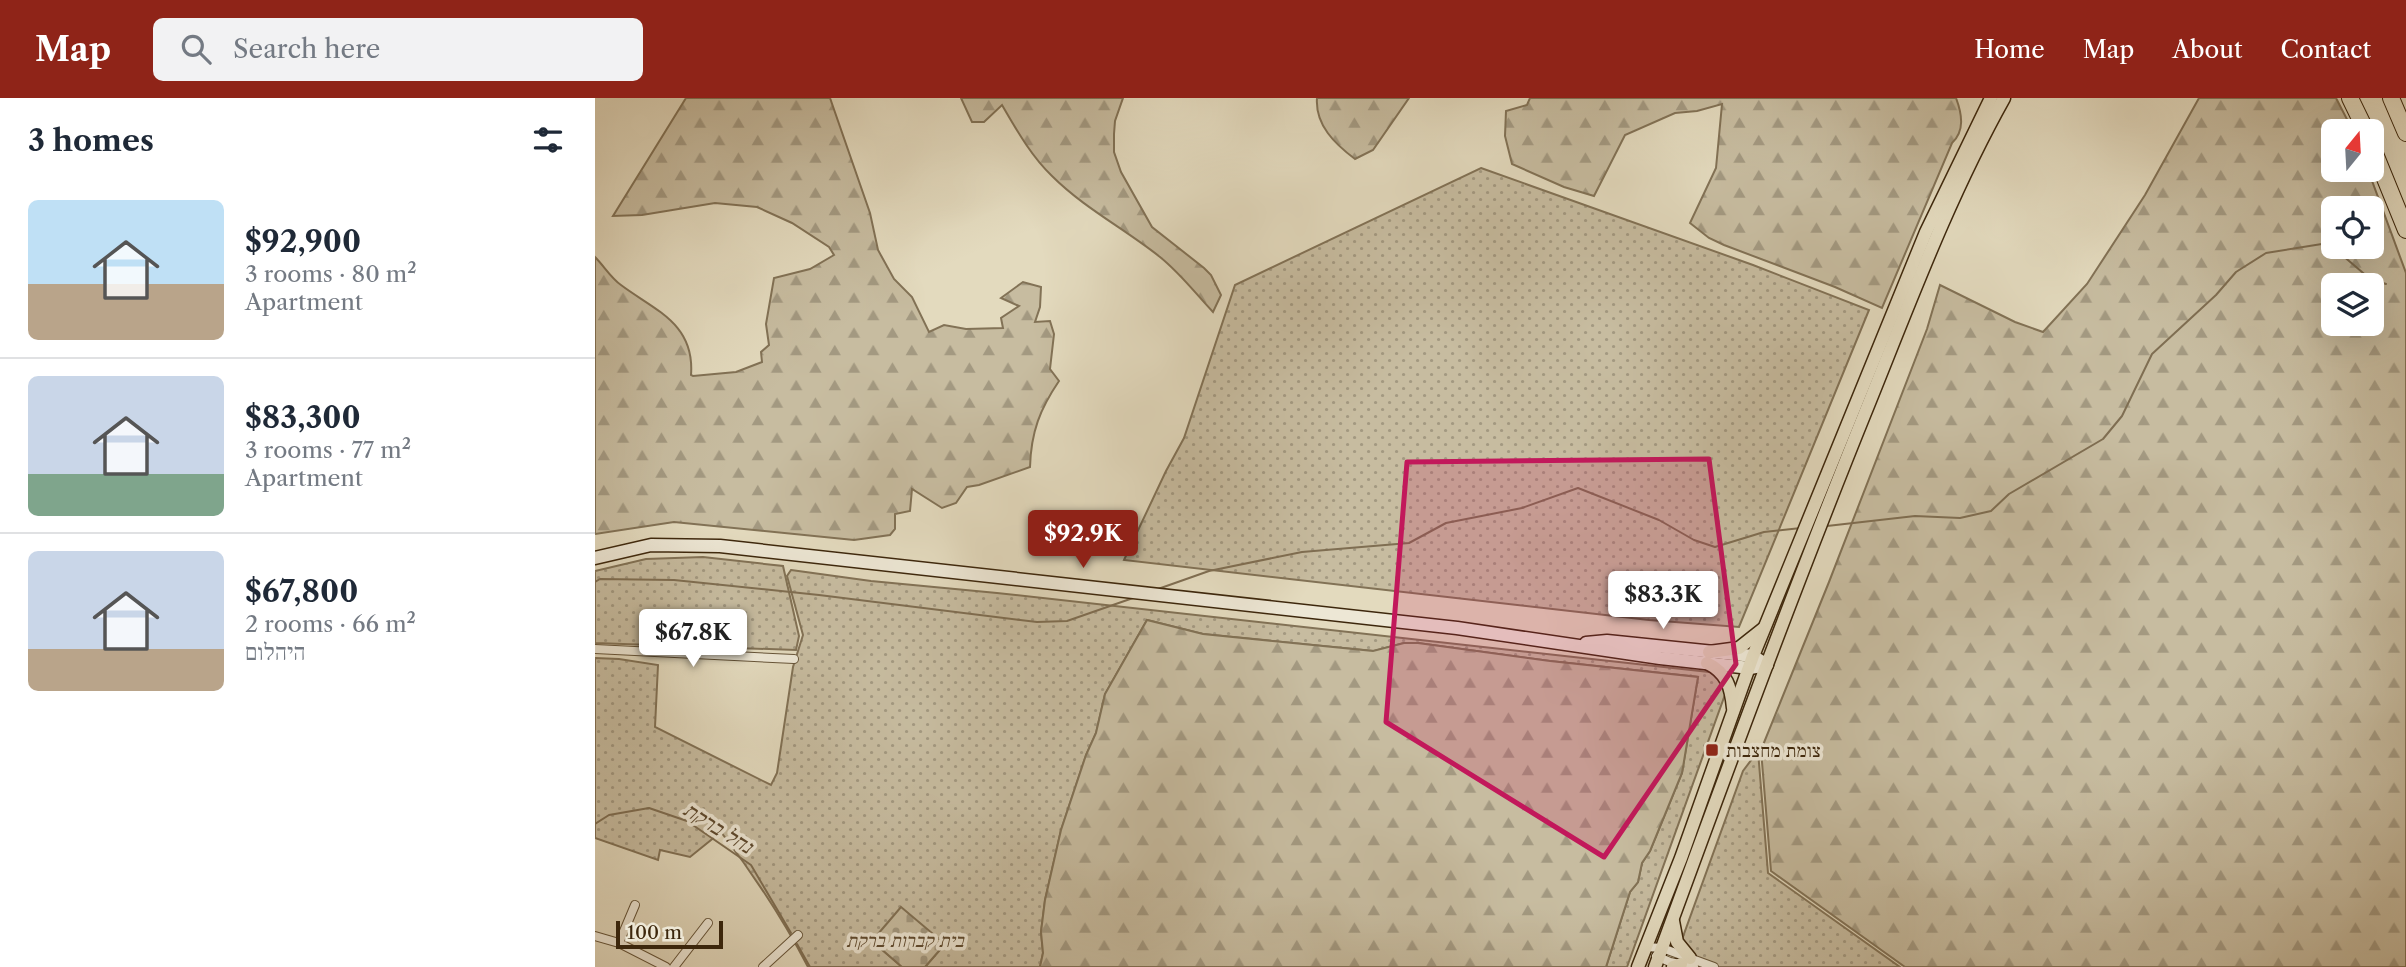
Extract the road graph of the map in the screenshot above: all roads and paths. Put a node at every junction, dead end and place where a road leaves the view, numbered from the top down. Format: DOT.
graph roads {
  1 [pos="1991,98"];
  2 [pos="2004,98"];
  3 [pos="2350,98"];
  4 [pos="2391,98"];
  5 [pos="2360,119"];
  6 [pos="2406,133"];
  7 [pos="2384,176"];
  8 [pos="2406,229"];
  9 [pos="595,558"];
  10 [pos="1768,624"];
  11 [pos="595,649"];
  12 [pos="1708,658"];
  13 [pos="794,659"];
  14 [pos="1752,662"];
  15 [pos="1767,665"];
  16 [pos="1733,711"];
  17 [pos="635,905"];
  18 [pos="1673,918"];
  19 [pos="708,923"];
  20 [pos="798,934"];
  21 [pos="595,936"];
  22 [pos="619,943"];
  23 [pos="1646,947"];
  24 [pos="1658,957"];
  25 [pos="1685,964"];
  26 [pos="666,967"];
  27 [pos="674,967"];
  28 [pos="764,967"];
  29 [pos="1638,967"];
  30 [pos="1714,967"];
  1 -- 10 [label="main road"];
  2 -- 15 [label="main road"];
  3 -- 5 [label="highway"];
  4 -- 6 [label="highway"];
  7 -- 8 [label="highway"];
  9 -- 12 [label="main road"];
  10 -- 12 [label="main road"];
  10 -- 14 [label="main road"];
  11 -- 13 [label="street"];
  12 -- 14 [label="main road"];
  12 -- 16 [label="main road"];
  14 -- 15 [label="main road"];
  14 -- 16 [label="main road"];
  15 -- 18 [label="main road"];
  16 -- 23 [label="main road"];
  17 -- 22 [label="street"];
  18 -- 24 [label="main road"];
  18 -- 25 [label="main road"];
  19 -- 27 [label="street"];
  20 -- 28 [label="street"];
  21 -- 22 [label="street"];
  22 -- 26 [label="street"];
  23 -- 24 [label="street"];
  23 -- 29 [label="main road"];
  24 -- 25 [label="street"];
  25 -- 30 [label="street"];
}
